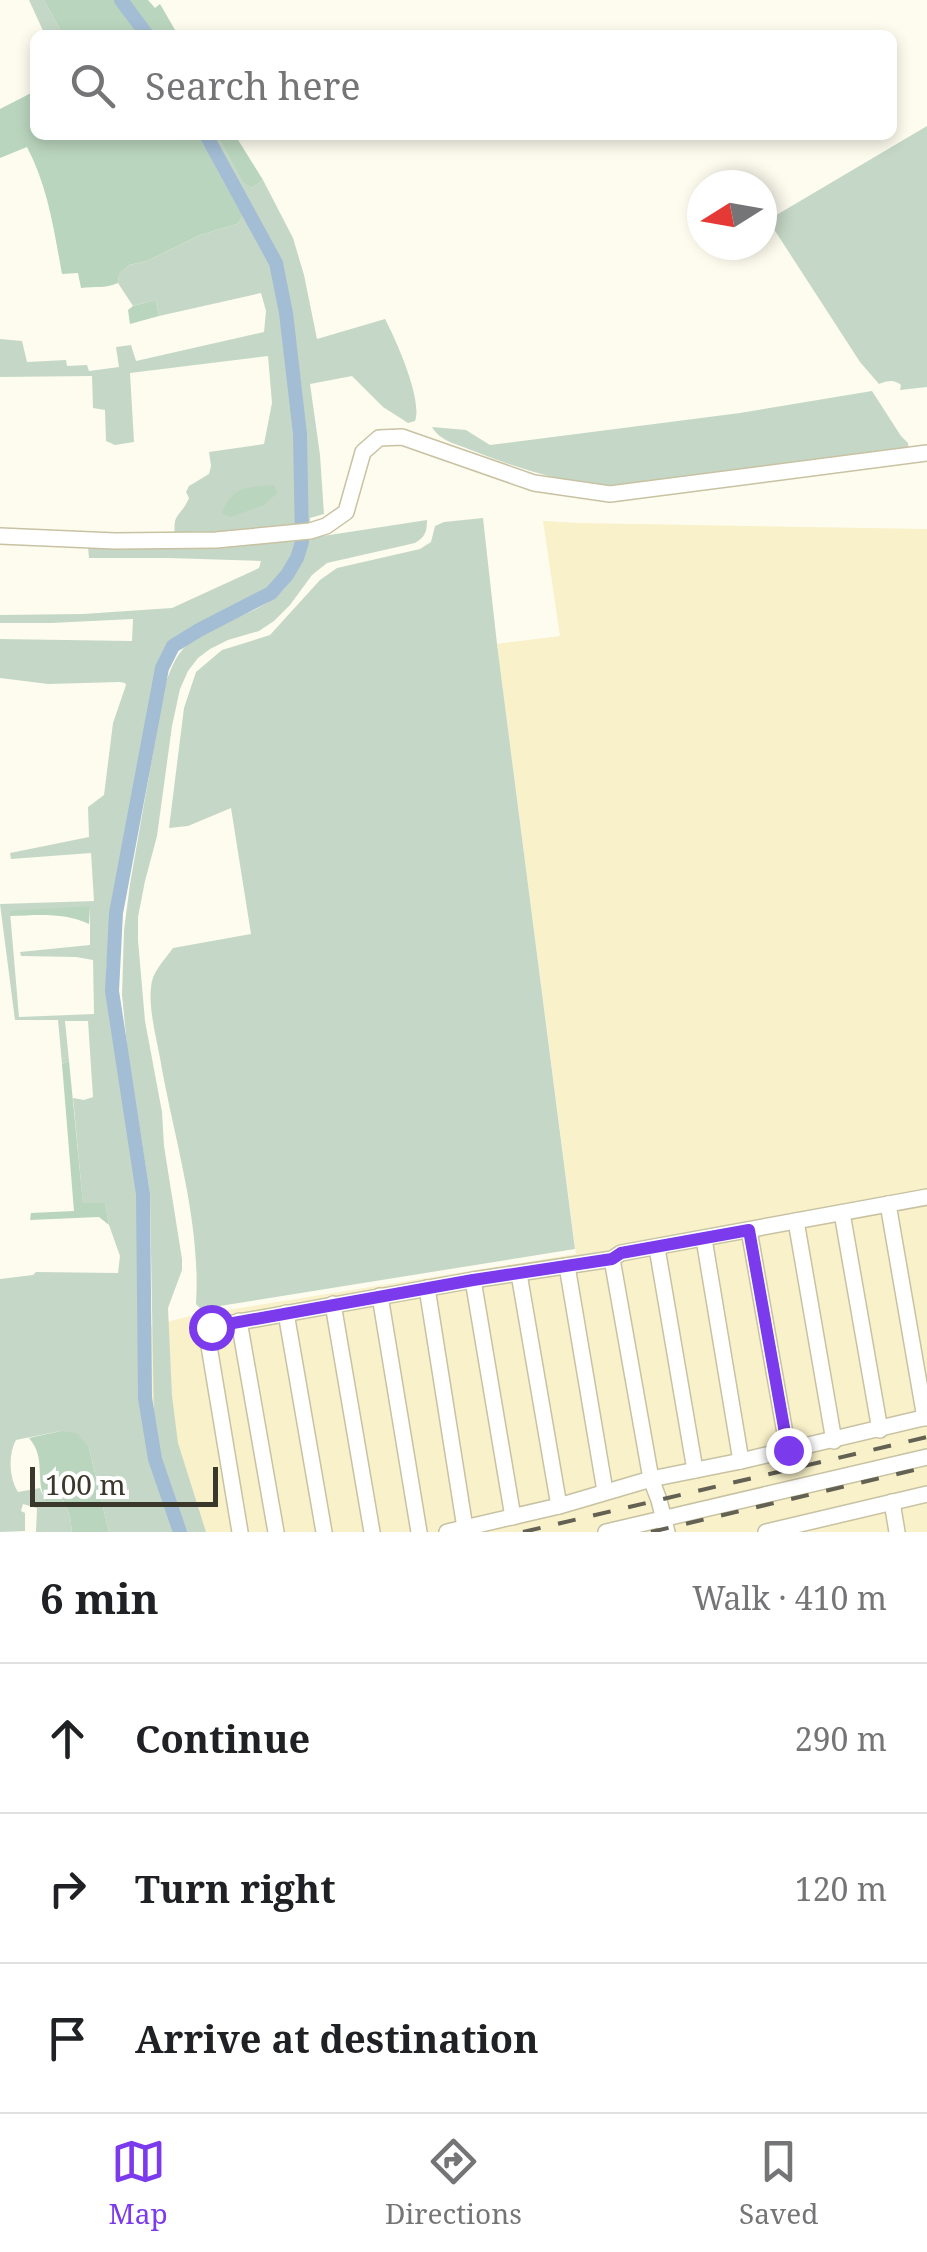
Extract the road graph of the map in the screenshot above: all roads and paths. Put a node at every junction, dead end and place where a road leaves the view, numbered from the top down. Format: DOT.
graph roads {
  1 [pos="927,453"];
  2 [pos="0,536"];
  3 [pos="927,1197"];
  4 [pos="888,1204"];
  5 [pos="842,1213"];
  6 [pos="796,1222"];
  7 [pos="749,1230"];
  8 [pos="704,1239"];
  9 [pos="657,1248"];
  10 [pos="612,1259"];
  11 [pos="566,1266"];
  12 [pos="519,1274"];
  13 [pos="473,1280"];
  14 [pos="427,1288"];
  15 [pos="380,1296"];
  16 [pos="333,1304"];
  17 [pos="286,1312"];
  18 [pos="240,1320"];
  19 [pos="926,1418"];
  20 [pos="880,1430"];
  21 [pos="834,1441"];
  22 [pos="788,1450"];
  23 [pos="927,1457"];
  24 [pos="741,1462"];
  25 [pos="694,1470"];
  26 [pos="651,1479"];
  27 [pos="605,1491"];
  28 [pos="927,1494"];
  29 [pos="892,1502"];
  30 [pos="559,1506"];
  31 [pos="847,1513"];
  32 [pos="513,1517"];
  33 [pos="665,1525"];
  34 [pos="465,1528"];
  35 [pos="800,1528"];
  36 [pos="240,1532"];
  37 [pos="276,1532"];
  38 [pos="324,1532"];
  39 [pos="372,1532"];
  40 [pos="419,1532"];
  41 [pos="448,1532"];
  42 [pos="606,1532"];
  43 [pos="766,1532"];
  44 [pos="850,1532"];
  45 [pos="897,1532"];
  1 -- 2 [label="street"];
  3 -- 4 [label="street"];
  4 -- 5 [label="street"];
  4 -- 19 [label="street"];
  5 -- 6 [label="street"];
  5 -- 20 [label="street"];
  6 -- 7 [label="street"];
  6 -- 21 [label="street"];
  7 -- 8 [label="street"];
  7 -- 22 [label="street"];
  8 -- 9 [label="street"];
  8 -- 24 [label="street"];
  9 -- 10 [label="street"];
  9 -- 25 [label="street"];
  10 -- 11 [label="street"];
  10 -- 26 [label="street"];
  11 -- 12 [label="street"];
  11 -- 27 [label="street"];
  12 -- 13 [label="street"];
  12 -- 30 [label="street"];
  13 -- 14 [label="street"];
  13 -- 32 [label="street"];
  14 -- 15 [label="street"];
  14 -- 34 [label="street"];
  15 -- 16 [label="street"];
  15 -- 40 [label="street"];
  16 -- 17 [label="street"];
  16 -- 39 [label="street"];
  17 -- 18 [label="street"];
  17 -- 38 [label="street"];
  18 -- 36 [label="street"];
  18 -- 37 [label="street"];
  19 -- 20 [label="street"];
  20 -- 21 [label="street"];
  21 -- 22 [label="street"];
  22 -- 24 [label="street"];
  23 -- 33 [label="street"];
  24 -- 25 [label="street"];
  25 -- 26 [label="street"];
  26 -- 27 [label="street"];
  26 -- 33 [label="street"];
  27 -- 30 [label="street"];
  28 -- 29 [label="street"];
  29 -- 31 [label="street"];
  29 -- 45 [label="street"];
  30 -- 32 [label="street"];
  31 -- 35 [label="street"];
  31 -- 44 [label="street"];
  32 -- 34 [label="street"];
  33 -- 42 [label="street"];
  34 -- 41 [label="street"];
  35 -- 43 [label="street"];
}
